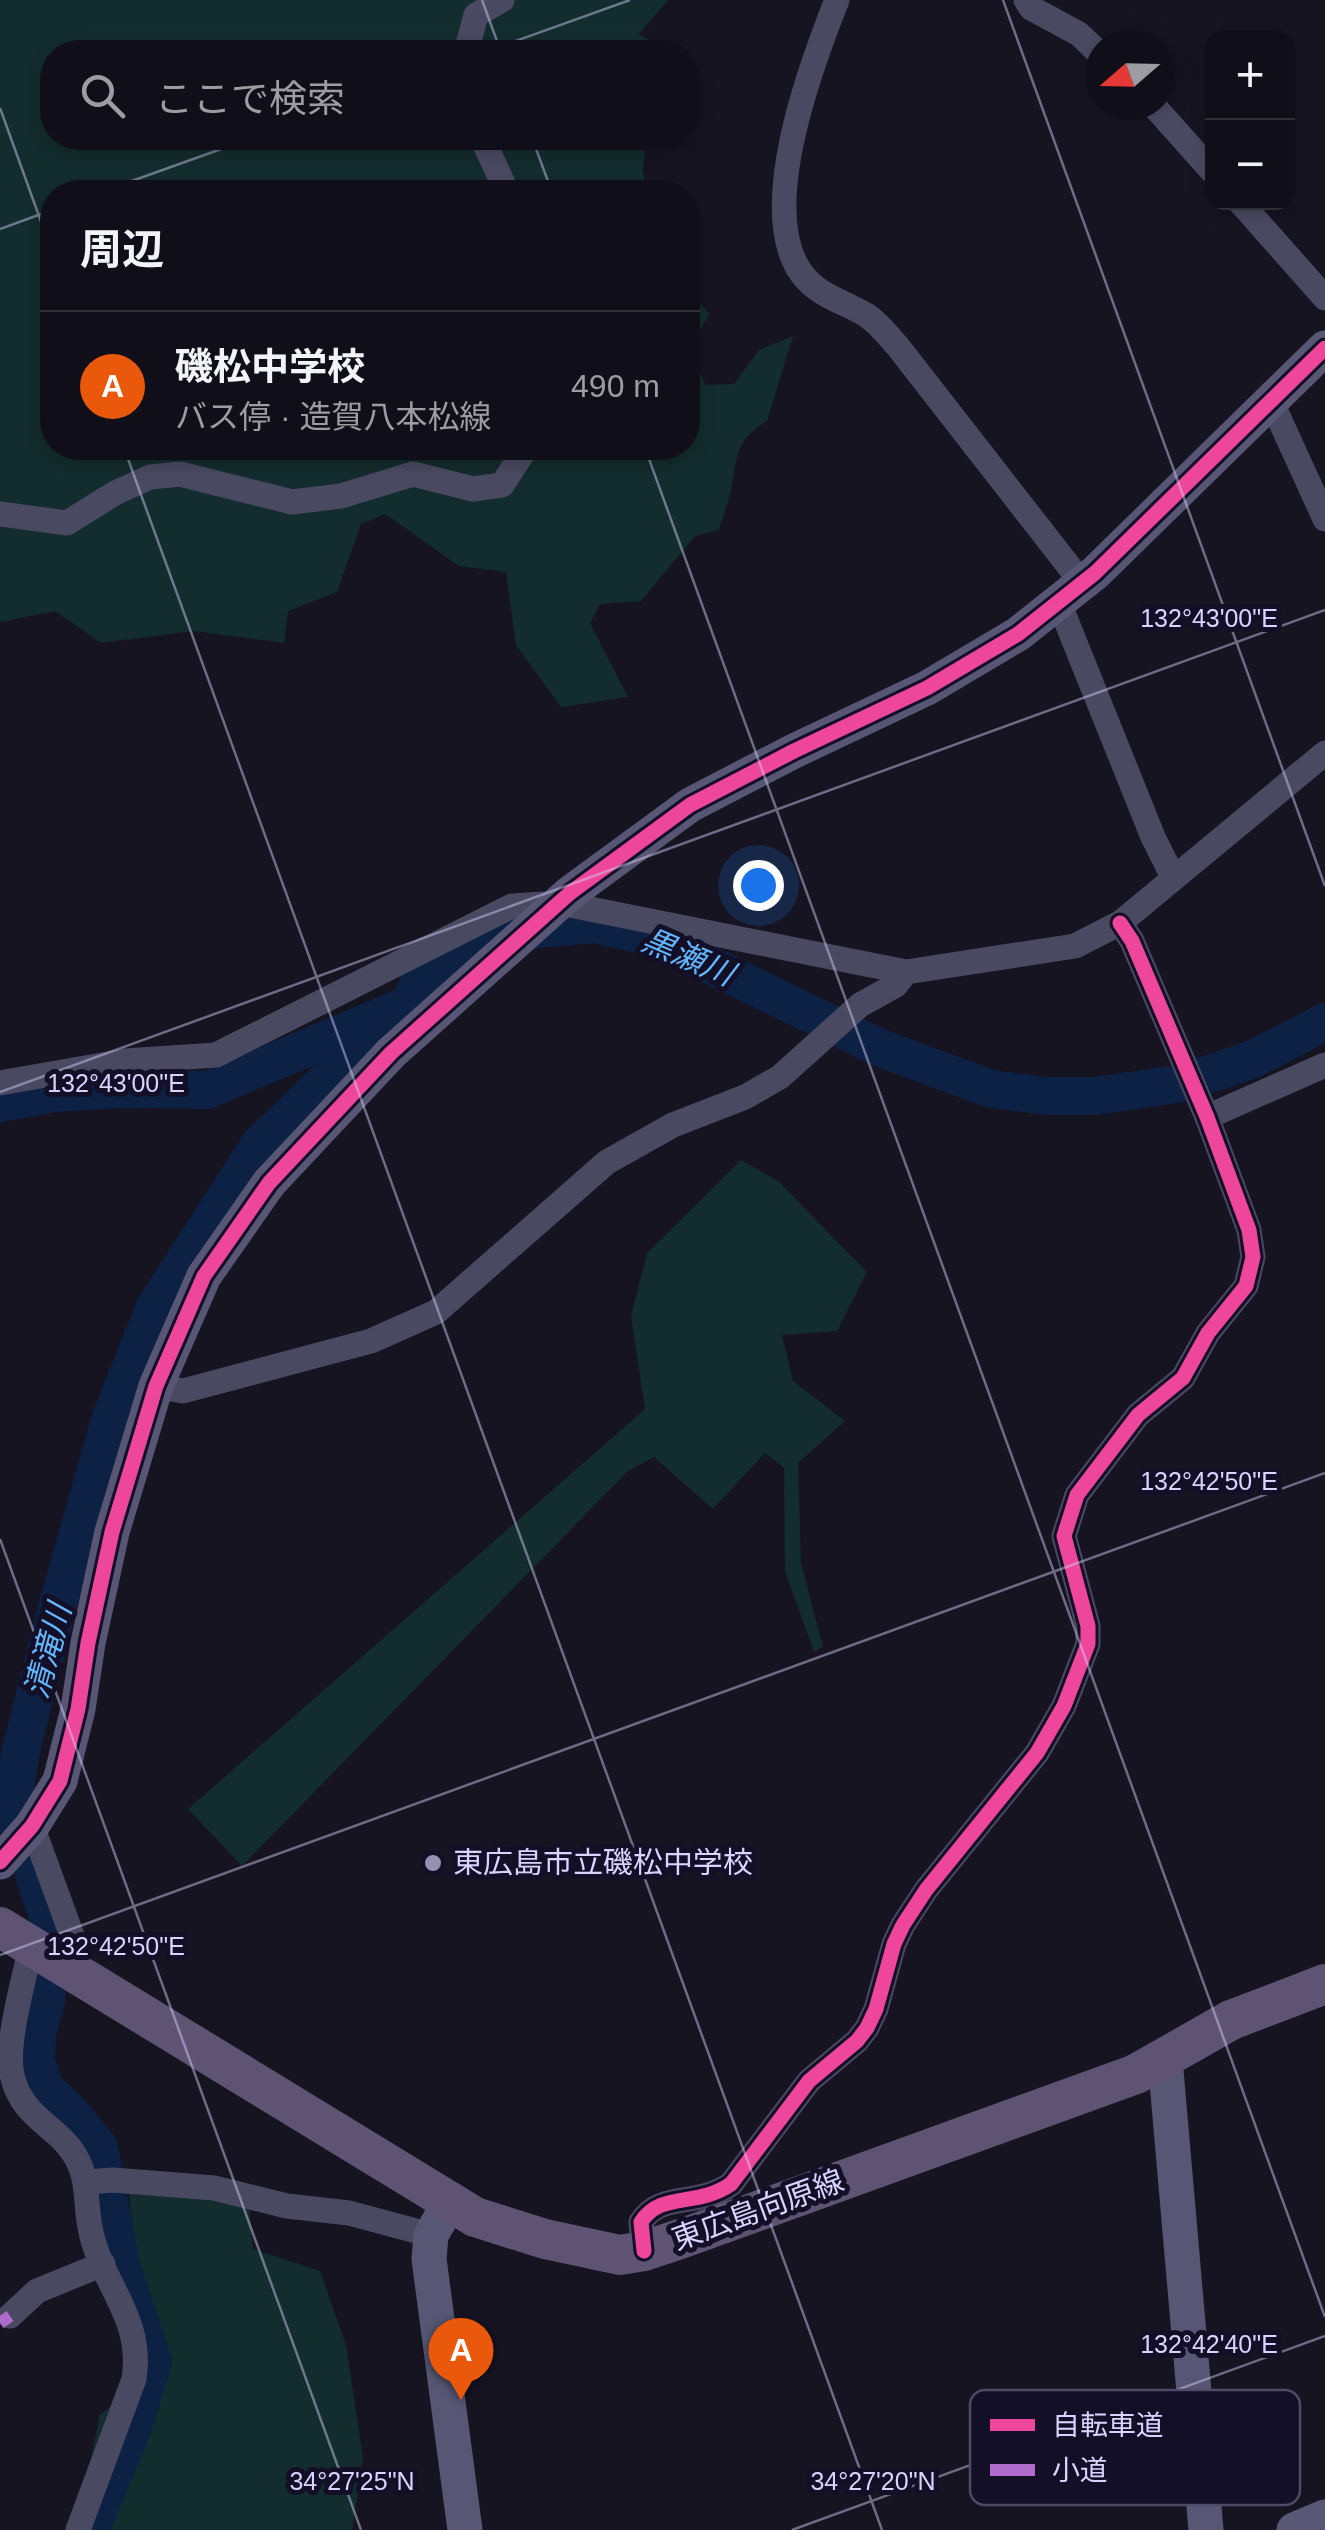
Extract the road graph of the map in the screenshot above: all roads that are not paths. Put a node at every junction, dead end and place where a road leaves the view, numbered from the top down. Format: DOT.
graph roads {
  1 [pos="502,0"];
  2 [pos="837,0"];
  3 [pos="1026,0"];
  4 [pos="469,40"];
  5 [pos="1085,40"];
  6 [pos="1166,120"];
  7 [pos="488,150"];
  8 [pos="1205,164"];
  9 [pos="501,180"];
  10 [pos="1247,210"];
  11 [pos="1325,298"];
  12 [pos="1325,348"];
  13 [pos="1272,402"];
  14 [pos="518,460"];
  15 [pos="0,514"];
  16 [pos="1325,519"];
  17 [pos="1071,593"];
  18 [pos="1325,752"];
  19 [pos="1173,877"];
  20 [pos="559,904"];
  21 [pos="1120,923"];
  22 [pos="906,972"];
  23 [pos="1325,1065"];
  24 [pos="0,1083"];
  25 [pos="1205,1112"];
  26 [pos="156,1386"];
  27 [pos="15,1845"];
  28 [pos="40,1952"];
  29 [pos="1325,1984"];
  30 [pos="1165,2059"];
  31 [pos="97,2181"];
  32 [pos="440,2218"];
  33 [pos="644,2251"];
  34 [pos="104,2264"];
  35 [pos="10,2316"];
  36 [pos="1194,2390"];
  37 [pos="1204,2505"];
  38 [pos="1325,2517"];
  39 [pos="78,2530"];
  40 [pos="465,2530"];
  41 [pos="1206,2530"];
  42 [pos="1294,2530"];
  1 -- 4 [label="street"];
  2 -- 17 [label="street"];
  3 -- 5 [label="street"];
  6 -- 8 [label="street"];
  7 -- 9 [label="street"];
  10 -- 11 [label="street"];
  12 -- 13 [label="street"];
  13 -- 16 [label="street"];
  13 -- 17 [label="street"];
  14 -- 15 [label="street"];
  17 -- 19 [label="street"];
  17 -- 20 [label="street"];
  18 -- 19 [label="street"];
  19 -- 21 [label="street"];
  20 -- 22 [label="street"];
  20 -- 24 [label="street"];
  20 -- 26 [label="street"];
  21 -- 22 [label="street"];
  21 -- 25 [label="street"];
  22 -- 26 [label="street"];
  23 -- 25 [label="street"];
  25 -- 33 [label="street"];
  26 -- 27 [label="street"];
  27 -- 28 [label="street"];
  28 -- 31 [label="street"];
  28 -- 32 [label="main road, 東広島向原線"];
  29 -- 30 [label="main road, 東広島向原線"];
  30 -- 33 [label="main road, 東広島向原線"];
  30 -- 36 [label="street"];
  31 -- 32 [label="street"];
  31 -- 34 [label="street"];
  32 -- 33 [label="main road, 東広島向原線"];
  32 -- 40 [label="street"];
  34 -- 35 [label="street"];
  34 -- 39 [label="street"];
  37 -- 41 [label="street"];
  38 -- 42 [label="street"];
}
